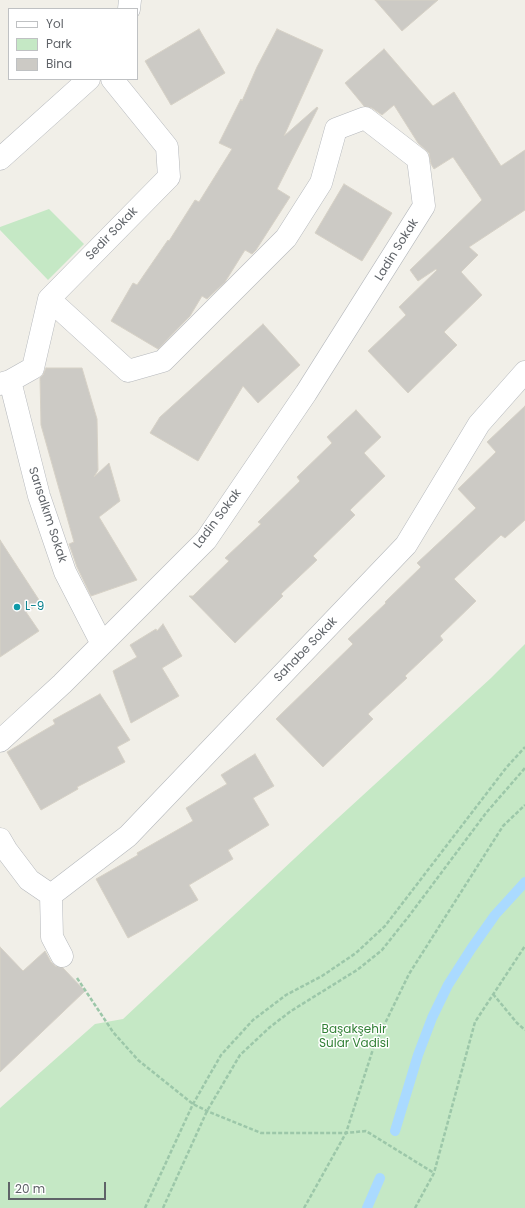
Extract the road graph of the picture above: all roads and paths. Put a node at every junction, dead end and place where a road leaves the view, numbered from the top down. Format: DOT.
graph roads {
  1 [pos="88,80"];
  2 [pos="113,80"];
  3 [pos="0,159"];
  4 [pos="49,299"];
  5 [pos="525,372"];
  6 [pos="5,382"];
  7 [pos="102,644"];
  8 [pos="0,741"];
  9 [pos="525,747"];
  10 [pos="525,768"];
  11 [pos="525,805"];
  12 [pos="0,839"];
  13 [pos="50,895"];
  14 [pos="525,946"];
  15 [pos="62,956"];
  16 [pos="493,994"];
  17 [pos="525,1030"];
  18 [pos="193,1104"];
  19 [pos="207,1111"];
  20 [pos="346,1134"];
  21 [pos="434,1173"];
  22 [pos="145,1208"];
  23 [pos="163,1208"];
  24 [pos="304,1208"];
  25 [pos="415,1208"];
  1 -- 3 [label="lane"];
  2 -- 4 [label="lane, Sedir Sokak"];
  4 -- 6 [label="lane"];
  4 -- 7 [label="lane, Ladin Sokak"];
  5 -- 13 [label="lane, Sahabe Sokak"];
  6 -- 7 [label="lane, Sarısalkım Sokak"];
  7 -- 8 [label="lane, Ladin Sokak"];
  9 -- 18 [label="path"];
  10 -- 19 [label="path"];
  11 -- 20 [label="path"];
  12 -- 13 [label="lane"];
  13 -- 15 [label="lane"];
  14 -- 16 [label="path"];
  15 -- 18 [label="path"];
  16 -- 17 [label="path"];
  16 -- 21 [label="path"];
  18 -- 19 [label="path"];
  18 -- 22 [label="path"];
  19 -- 20 [label="path"];
  19 -- 23 [label="path"];
  20 -- 21 [label="path"];
  20 -- 24 [label="path"];
  21 -- 25 [label="path"];
}
